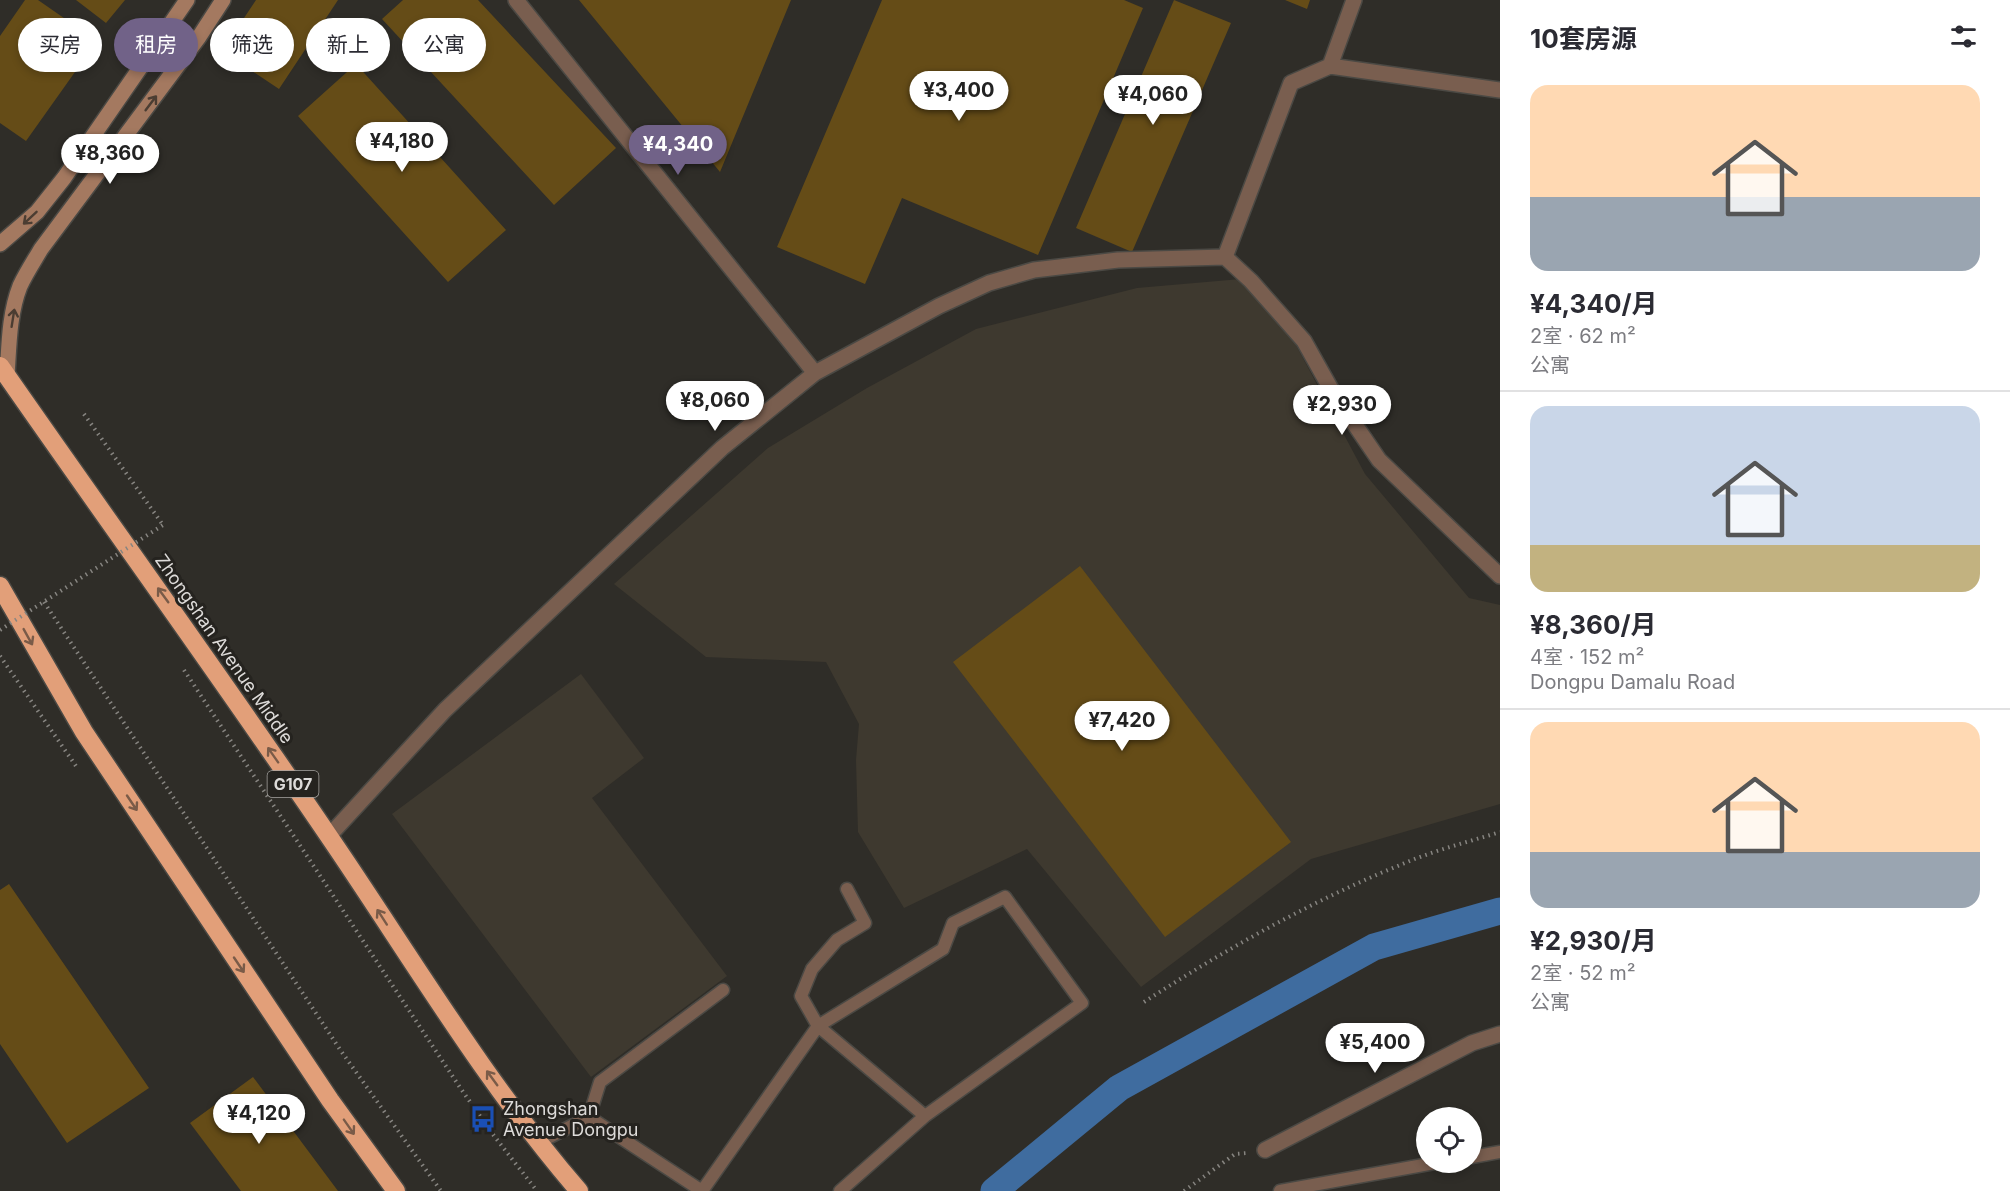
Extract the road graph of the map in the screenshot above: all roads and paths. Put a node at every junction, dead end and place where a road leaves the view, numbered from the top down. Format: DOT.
graph roads {
  1 [pos="187,0"];
  2 [pos="223,0"];
  3 [pos="516,0"];
  4 [pos="1354,0"];
  5 [pos="1330,66"];
  6 [pos="1500,90"];
  7 [pos="0,243"];
  8 [pos="1225,257"];
  9 [pos="4,371"];
  10 [pos="815,373"];
  11 [pos="84,414"];
  12 [pos="1500,576"];
  13 [pos="0,586"];
  14 [pos="44,602"];
  15 [pos="0,630"];
  16 [pos="0,656"];
  17 [pos="178,660"];
  18 [pos="78,770"];
  19 [pos="1500,832"];
  20 [pos="329,836"];
  21 [pos="847,889"];
  22 [pos="723,990"];
  23 [pos="1143,1002"];
  24 [pos="818,1026"];
  25 [pos="1500,1034"];
  26 [pos="925,1116"];
  27 [pos="590,1117"];
  28 [pos="540,1142"];
  29 [pos="1265,1150"];
  30 [pos="1500,1152"];
  31 [pos="1482,1155"];
  32 [pos="1416,1166"];
  33 [pos="396,1191"];
  34 [pos="441,1191"];
  35 [pos="537,1191"];
  36 [pos="579,1191"];
  37 [pos="702,1191"];
  38 [pos="840,1191"];
  39 [pos="1184,1191"];
  40 [pos="1280,1191"];
  1 -- 7 [label="street, one-way"];
  9 -- 2 [label="street, one-way"];
  3 -- 10 [label="street"];
  4 -- 5 [label="street"];
  5 -- 6 [label="street"];
  5 -- 8 [label="street"];
  8 -- 10 [label="street"];
  8 -- 12 [label="street"];
  20 -- 9 [label="highway, Zhongshan Avenue Middle / G107, one-way"];
  10 -- 20 [label="street"];
  11 -- 14 [label="path, bridge"];
  13 -- 33 [label="highway, one-way"];
  14 -- 15 [label="path, bridge"];
  14 -- 34 [label="path"];
  16 -- 18 [label="path"];
  17 -- 35 [label="path"];
  19 -- 23 [label="path"];
  28 -- 20 [label="highway, Zhongshan Avenue Middle / G107, one-way"];
  21 -- 24 [label="lane"];
  22 -- 27 [label="lane"];
  24 -- 26 [label="lane"];
  24 -- 26 [label="lane"];
  24 -- 37 [label="lane"];
  25 -- 29 [label="street"];
  26 -- 38 [label="lane"];
  27 -- 28 [label="lane"];
  27 -- 37 [label="lane"];
  28 -- 36 [label="highway, Zhongshan Avenue Middle / G107"];
  29 -- 39 [label="path"];
  30 -- 31 [label="lane"];
  32 -- 40 [label="lane"];
}
